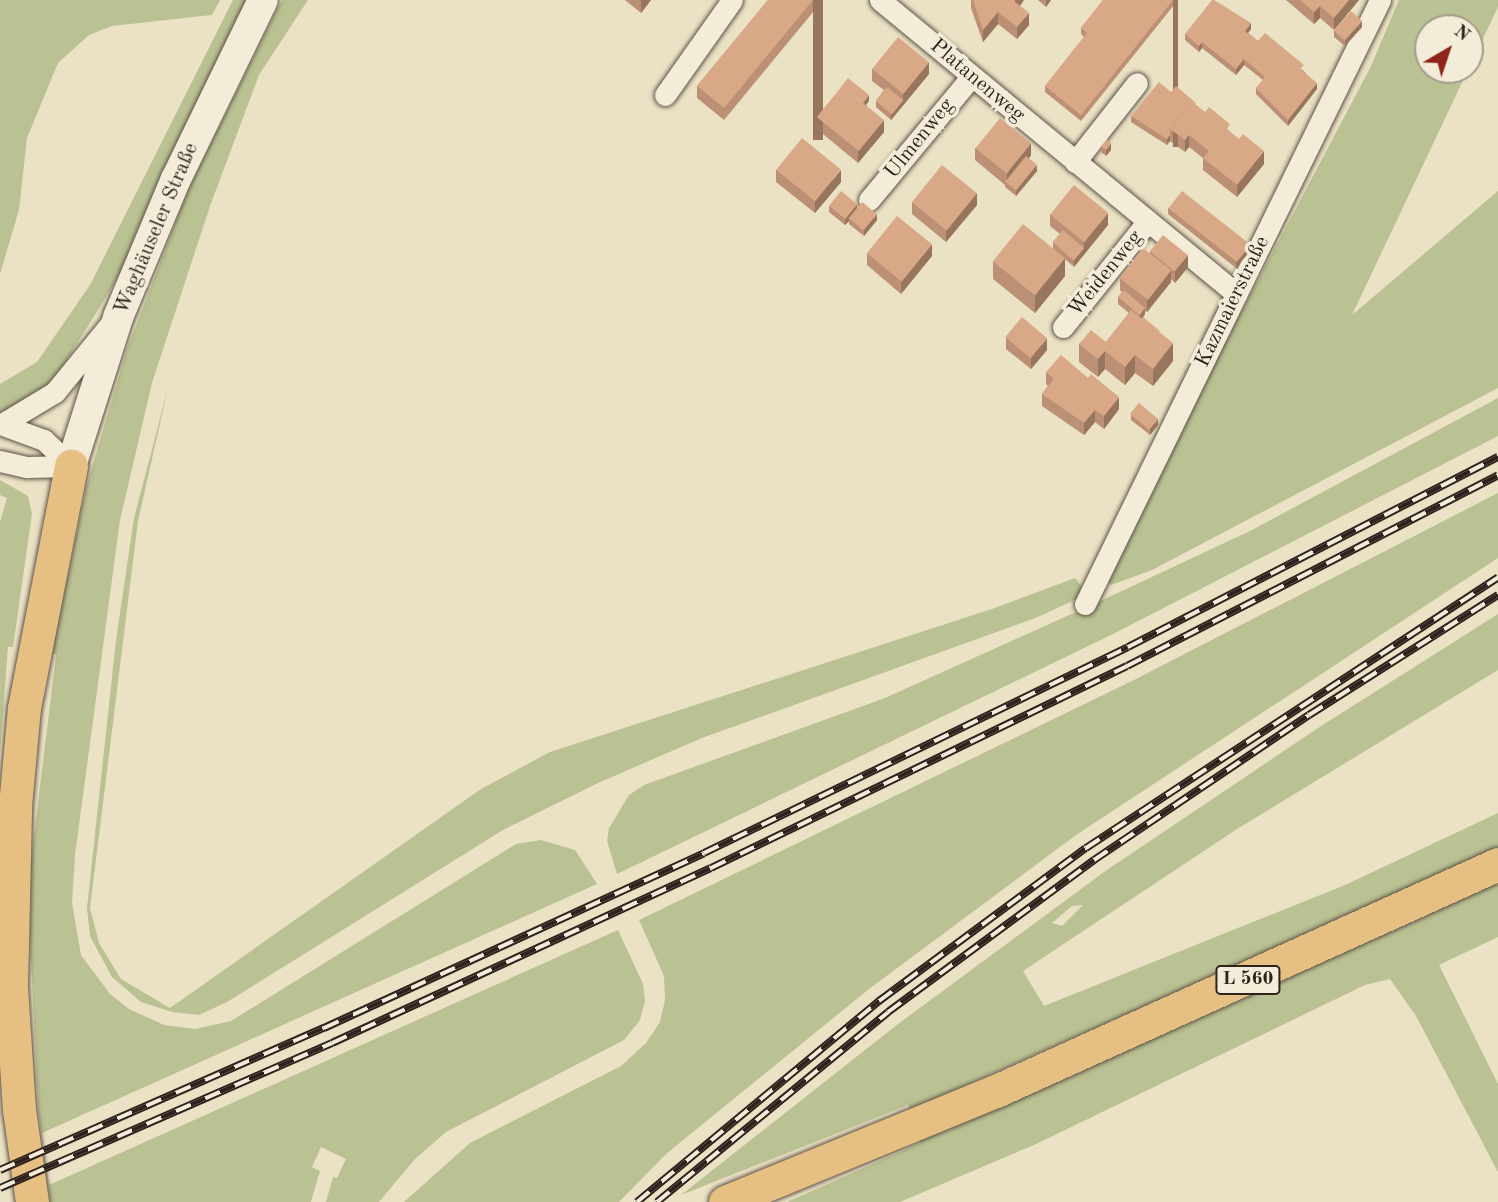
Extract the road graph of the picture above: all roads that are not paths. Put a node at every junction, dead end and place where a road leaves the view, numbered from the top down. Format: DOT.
graph roads {
  1 [pos="263,0"];
  2 [pos="732,0"];
  3 [pos="880,0"];
  4 [pos="1380,0"];
  5 [pos="971,77"];
  6 [pos="1137,83"];
  7 [pos="665,95"];
  8 [pos="1075,162"];
  9 [pos="869,200"];
  10 [pos="1148,221"];
  11 [pos="1237,294"];
  12 [pos="120,315"];
  13 [pos="1063,327"];
  14 [pos="1,424"];
  15 [pos="0,461"];
  16 [pos="71,466"];
  17 [pos="1085,604"];
  18 [pos="1498,864"];
  19 [pos="33,1202"];
  20 [pos="725,1202"];
  1 -- 12 [label="street, Waghäuseler Straße"];
  2 -- 7 [label="street"];
  3 -- 5 [label="street, Platanenweg"];
  4 -- 11 [label="street, Kazmaierstraße"];
  5 -- 8 [label="street, Platanenweg"];
  5 -- 9 [label="street, Ulmenweg"];
  6 -- 8 [label="street"];
  8 -- 10 [label="street, Platanenweg"];
  10 -- 11 [label="street, Platanenweg"];
  10 -- 13 [label="street, Weidenweg"];
  11 -- 17 [label="street, Kazmaierstraße"];
  12 -- 14 [label="street"];
  12 -- 16 [label="street, Waghäuseler Straße"];
  14 -- 16 [label="street"];
  15 -- 16 [label="street"];
  16 -- 19 [label="main road"];
  18 -- 20 [label="main road, L 560"];
}
